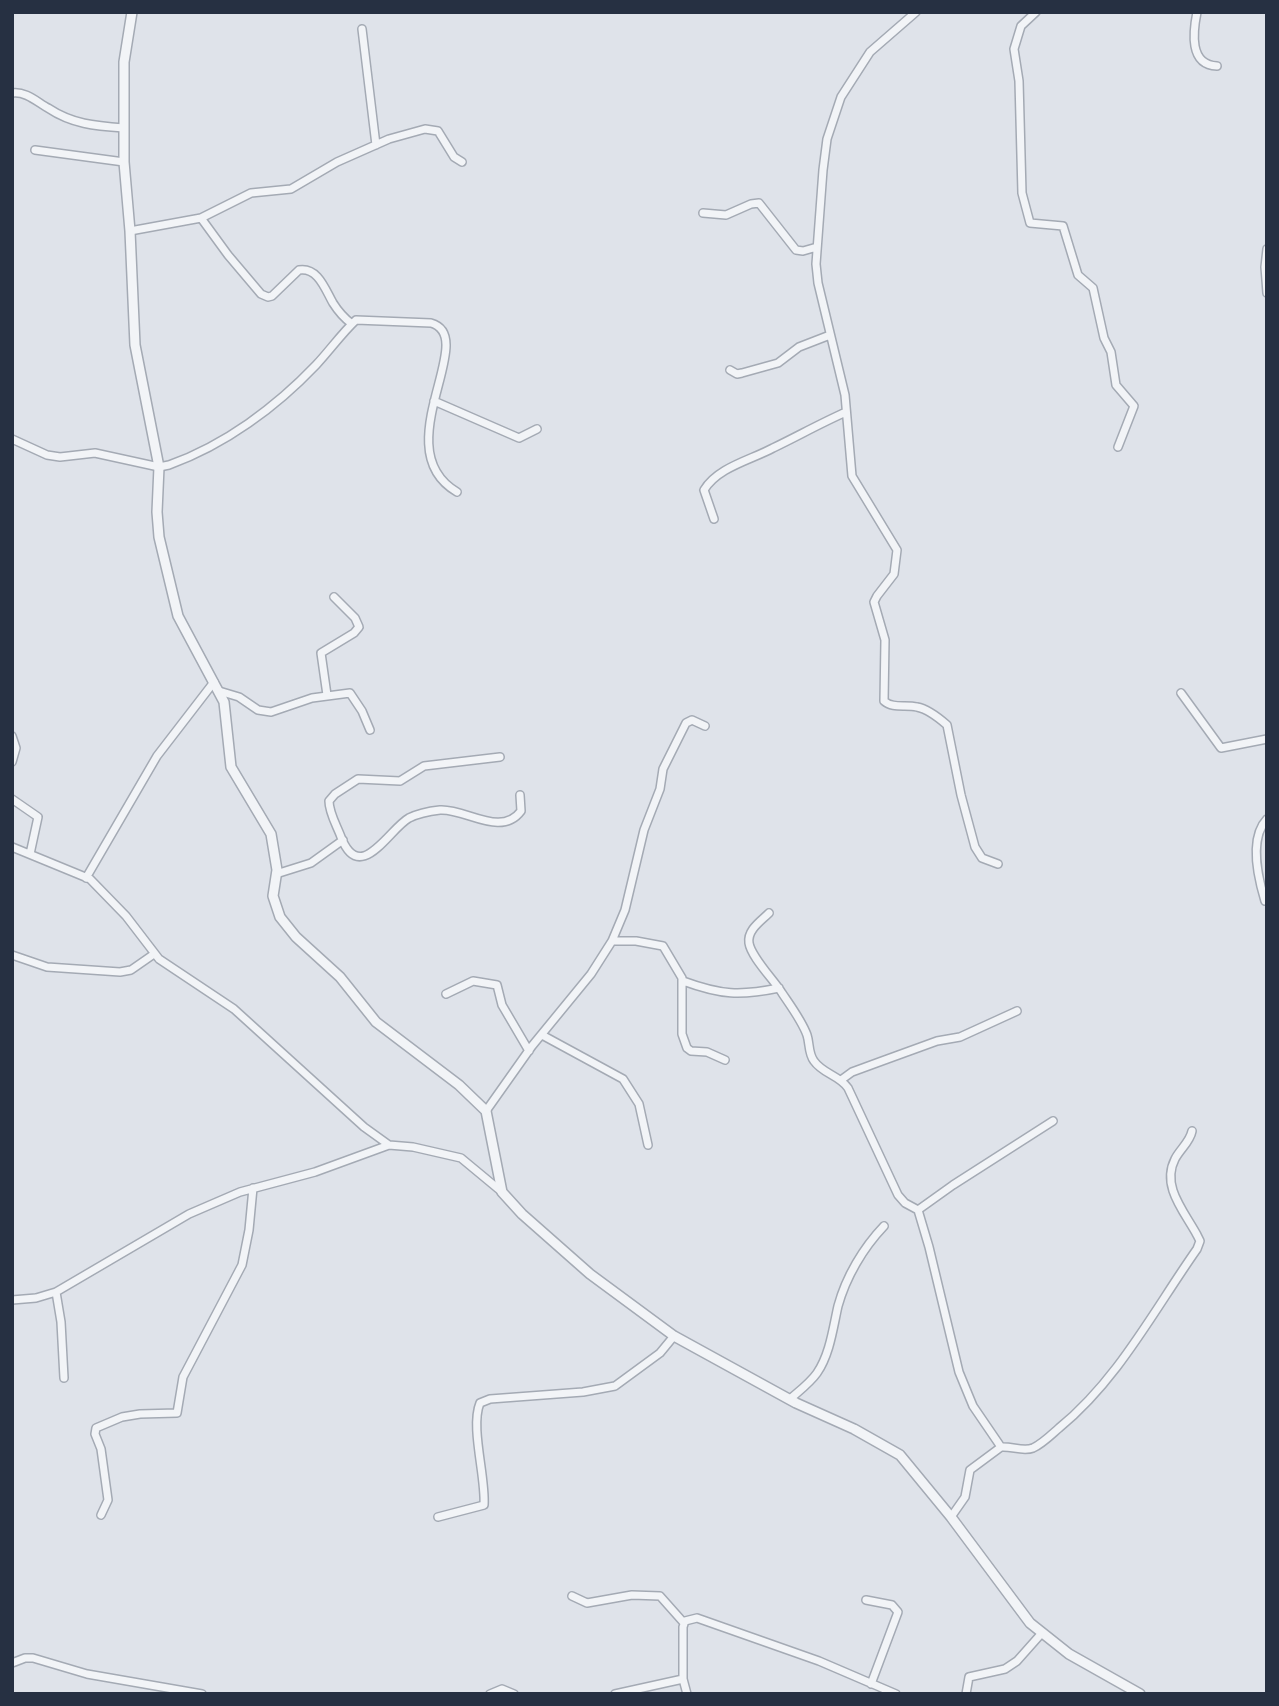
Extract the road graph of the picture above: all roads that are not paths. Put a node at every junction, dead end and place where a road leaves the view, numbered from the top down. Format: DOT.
graph roads {
  1 [pos="132,12"];
  2 [pos="916,12"];
  3 [pos="1036,12"];
  4 [pos="1197,12"];
  5 [pos="362,29"];
  6 [pos="1217,66"];
  7 [pos="12,93"];
  8 [pos="124,128"];
  9 [pos="376,145"];
  10 [pos="35,150"];
  11 [pos="117,161"];
  12 [pos="462,162"];
  13 [pos="703,213"];
  14 [pos="201,218"];
  15 [pos="130,231"];
  16 [pos="817,247"];
  17 [pos="1267,249"];
  18 [pos="1267,293"];
  19 [pos="352,324"];
  20 [pos="830,335"];
  21 [pos="730,370"];
  22 [pos="434,401"];
  23 [pos="846,412"];
  24 [pos="537,429"];
  25 [pos="12,439"];
  26 [pos="1118,447"];
  27 [pos="159,467"];
  28 [pos="457,492"];
  29 [pos="714,519"];
  30 [pos="334,597"];
  31 [pos="217,687"];
  32 [pos="1181,693"];
  33 [pos="327,695"];
  34 [pos="705,726"];
  35 [pos="370,730"];
  36 [pos="12,736"];
  37 [pos="1267,739"];
  38 [pos="500,757"];
  39 [pos="12,762"];
  40 [pos="520,795"];
  41 [pos="12,799"];
  42 [pos="1267,819"];
  43 [pos="343,840"];
  44 [pos="12,847"];
  45 [pos="30,854"];
  46 [pos="998,864"];
  47 [pos="276,874"];
  48 [pos="86,878"];
  49 [pos="1265,901"];
  50 [pos="769,913"];
  51 [pos="612,941"];
  52 [pos="154,954"];
  53 [pos="12,955"];
  54 [pos="683,981"];
  55 [pos="779,988"];
  56 [pos="446,994"];
  57 [pos="1017,1010"];
  58 [pos="542,1035"];
  59 [pos="529,1051"];
  60 [pos="725,1060"];
  61 [pos="841,1080"];
  62 [pos="486,1111"];
  63 [pos="1053,1121"];
  64 [pos="1192,1130"];
  65 [pos="389,1145"];
  66 [pos="648,1145"];
  67 [pos="253,1188"];
  68 [pos="502,1192"];
  69 [pos="918,1210"];
  70 [pos="884,1226"];
  71 [pos="56,1292"];
  72 [pos="12,1300"];
  73 [pos="674,1336"];
  74 [pos="64,1378"];
  75 [pos="790,1399"];
  76 [pos="1001,1447"];
  77 [pos="101,1515"];
  78 [pos="438,1517"];
  79 [pos="951,1517"];
  80 [pos="572,1596"];
  81 [pos="866,1600"];
  82 [pos="684,1623"];
  83 [pos="1041,1634"];
  84 [pos="12,1663"];
  85 [pos="683,1679"];
  86 [pos="871,1684"];
  87 [pos="202,1694"];
  88 [pos="490,1694"];
  89 [pos="514,1694"];
  90 [pos="615,1694"];
  91 [pos="687,1694"];
  92 [pos="896,1694"];
  93 [pos="966,1694"];
  94 [pos="1140,1694"];
  1 -- 8 [label="street"];
  2 -- 16 [label="street"];
  3 -- 26 [label="street"];
  4 -- 6 [label="street"];
  5 -- 9 [label="street"];
  7 -- 8 [label="street"];
  8 -- 11 [label="street"];
  9 -- 12 [label="street"];
  9 -- 14 [label="street"];
  10 -- 11 [label="street"];
  11 -- 15 [label="street"];
  13 -- 16 [label="street"];
  14 -- 15 [label="street"];
  14 -- 19 [label="street"];
  15 -- 27 [label="street"];
  16 -- 20 [label="street"];
  17 -- 18 [label="street"];
  19 -- 22 [label="street"];
  19 -- 27 [label="street"];
  20 -- 21 [label="street"];
  20 -- 23 [label="street"];
  22 -- 24 [label="street"];
  22 -- 28 [label="street"];
  23 -- 29 [label="street"];
  23 -- 46 [label="street"];
  25 -- 27 [label="street"];
  27 -- 31 [label="street"];
  30 -- 33 [label="street"];
  31 -- 33 [label="street"];
  31 -- 47 [label="street"];
  31 -- 48 [label="street"];
  32 -- 37 [label="street"];
  33 -- 35 [label="street"];
  34 -- 51 [label="street"];
  36 -- 39 [label="street"];
  38 -- 43 [label="street"];
  40 -- 43 [label="street"];
  41 -- 45 [label="street"];
  42 -- 49 [label="street"];
  43 -- 47 [label="street"];
  44 -- 45 [label="street"];
  45 -- 48 [label="street"];
  47 -- 62 [label="street"];
  48 -- 52 [label="street"];
  50 -- 55 [label="street"];
  51 -- 54 [label="street"];
  51 -- 58 [label="street"];
  52 -- 53 [label="street"];
  52 -- 65 [label="street"];
  54 -- 55 [label="street"];
  54 -- 60 [label="street"];
  55 -- 61 [label="street"];
  56 -- 59 [label="street"];
  57 -- 61 [label="street"];
  58 -- 59 [label="street"];
  58 -- 66 [label="street"];
  59 -- 62 [label="street"];
  61 -- 69 [label="street"];
  62 -- 68 [label="street"];
  63 -- 69 [label="street"];
  64 -- 76 [label="street"];
  65 -- 67 [label="street"];
  65 -- 68 [label="street"];
  67 -- 71 [label="street"];
  67 -- 77 [label="street"];
  68 -- 73 [label="street"];
  69 -- 76 [label="street"];
  70 -- 75 [label="street"];
  71 -- 72 [label="street"];
  71 -- 74 [label="street"];
  73 -- 75 [label="street"];
  73 -- 78 [label="street"];
  75 -- 79 [label="street"];
  76 -- 79 [label="street"];
  79 -- 83 [label="street"];
  80 -- 82 [label="street"];
  81 -- 86 [label="street"];
  82 -- 85 [label="street"];
  82 -- 86 [label="street"];
  83 -- 93 [label="street"];
  83 -- 94 [label="street"];
  84 -- 87 [label="street"];
  85 -- 90 [label="street"];
  85 -- 91 [label="street"];
  86 -- 92 [label="street"];
  88 -- 89 [label="street"];
}
